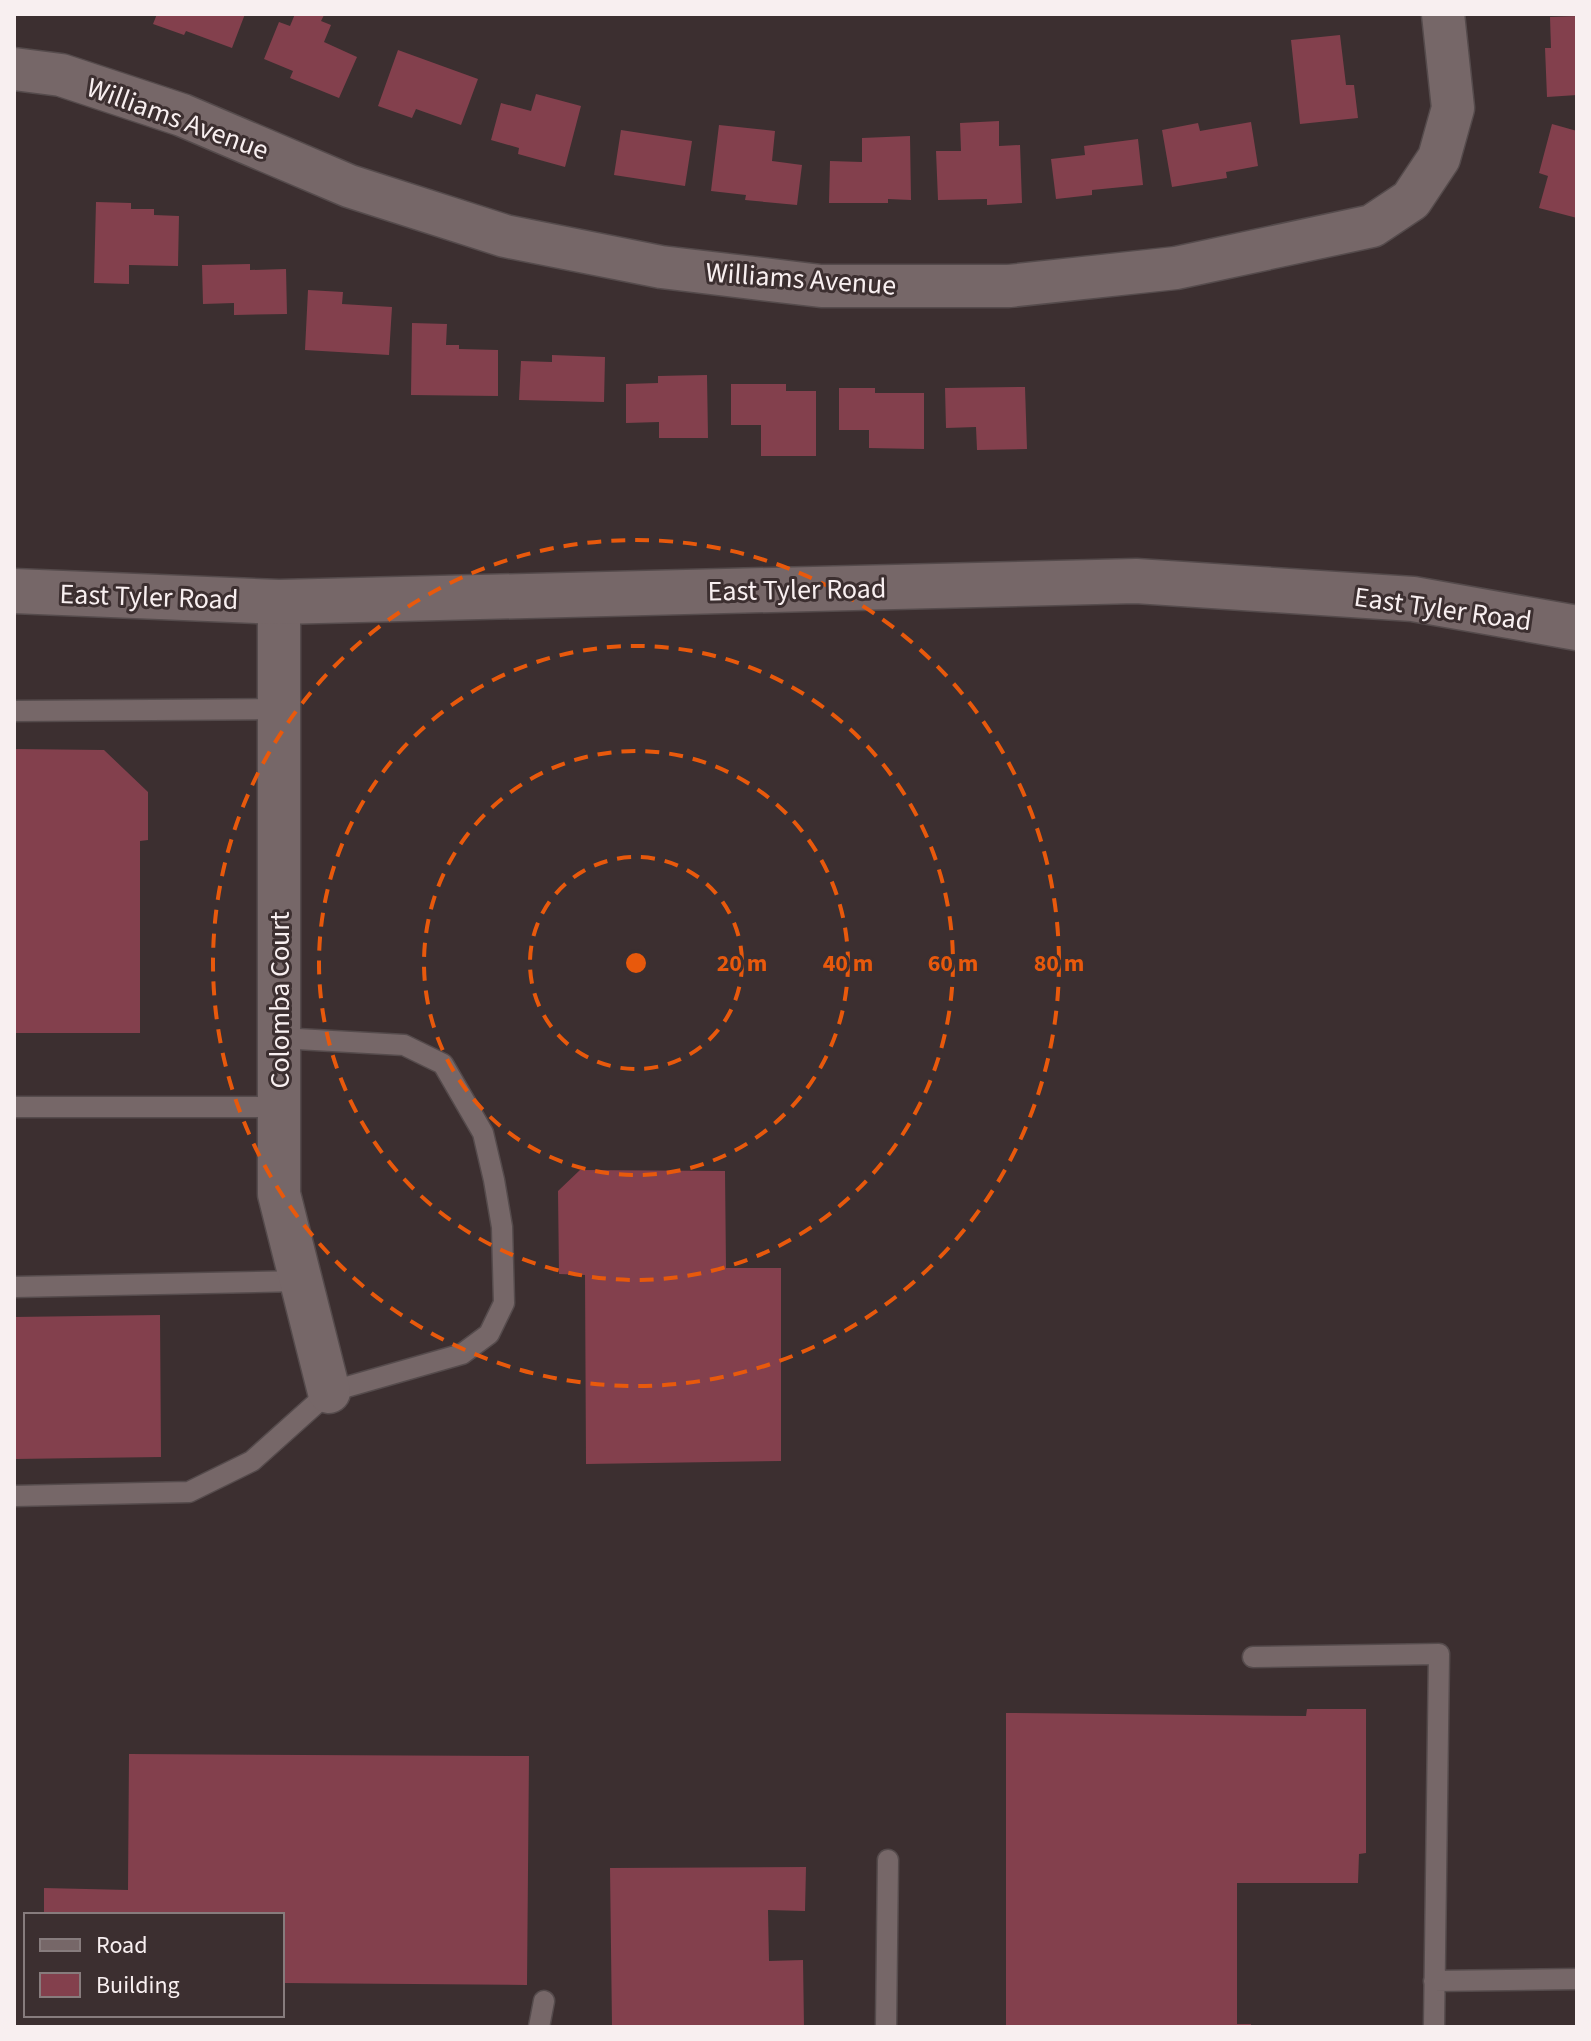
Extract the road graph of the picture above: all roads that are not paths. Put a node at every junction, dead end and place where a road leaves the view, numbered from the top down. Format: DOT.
graph roads {
  1 [pos="1443,14"];
  2 [pos="14,69"];
  3 [pos="14,591"];
  4 [pos="279,602"];
  5 [pos="1577,628"];
  6 [pos="279,709"];
  7 [pos="14,711"];
  8 [pos="279,1038"];
  9 [pos="14,1107"];
  10 [pos="279,1107"];
  11 [pos="301,1281"];
  12 [pos="14,1287"];
  13 [pos="329,1392"];
  14 [pos="14,1496"];
  15 [pos="1253,1657"];
  16 [pos="888,1860"];
  17 [pos="1577,1979"];
  18 [pos="1434,1981"];
  19 [pos="544,2001"];
  20 [pos="539,2027"];
  21 [pos="886,2027"];
  22 [pos="1434,2027"];
  1 -- 2 [label="street, Williams Avenue"];
  3 -- 4 [label="street, East Tyler Road"];
  4 -- 5 [label="street, East Tyler Road"];
  4 -- 6 [label="street, Colomba Court"];
  6 -- 7 [label="lane"];
  6 -- 8 [label="street, Colomba Court"];
  8 -- 10 [label="street, Colomba Court"];
  8 -- 13 [label="lane"];
  9 -- 10 [label="lane"];
  10 -- 11 [label="street, Colomba Court"];
  11 -- 12 [label="lane"];
  11 -- 13 [label="street, Colomba Court"];
  13 -- 14 [label="lane"];
  15 -- 18 [label="lane"];
  16 -- 21 [label="lane"];
  17 -- 18 [label="lane"];
  18 -- 22 [label="lane"];
  19 -- 20 [label="lane"];
}
